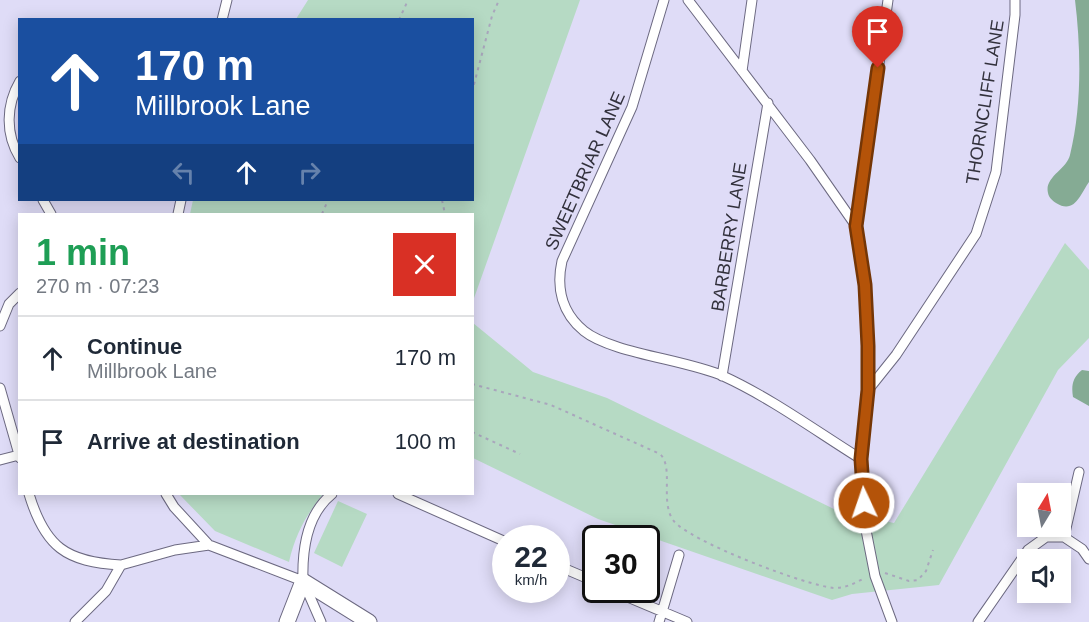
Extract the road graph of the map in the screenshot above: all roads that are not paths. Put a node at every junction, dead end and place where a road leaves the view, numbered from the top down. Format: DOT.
graph roads {
  1 [pos="227,0"];
  2 [pos="664,0"];
  3 [pos="688,0"];
  4 [pos="752,0"];
  5 [pos="888,0"];
  6 [pos="1015,0"];
  7 [pos="222,18"];
  8 [pos="742,71"];
  9 [pos="18,84"];
  10 [pos="768,103"];
  11 [pos="18,154"];
  12 [pos="856,226"];
  13 [pos="18,295"];
  14 [pos="0,326"];
  15 [pos="722,376"];
  16 [pos="0,388"];
  17 [pos="868,390"];
  18 [pos="2,406"];
  19 [pos="18,454"];
  20 [pos="18,457"];
  21 [pos="861,459"];
  22 [pos="0,460"];
  23 [pos="1079,471"];
  24 [pos="29,495"];
  25 [pos="167,495"];
  26 [pos="331,495"];
  27 [pos="400,495"];
  28 [pos="1071,506"];
  29 [pos="492,536"];
  30 [pos="1046,537"];
  31 [pos="1064,537"];
  32 [pos="209,545"];
  33 [pos="679,555"];
  34 [pos="1089,560"];
  35 [pos="121,565"];
  36 [pos="303,581"];
  37 [pos="635,603"];
  38 [pos="661,617"];
  39 [pos="75,622"];
  40 [pos="287,622"];
  41 [pos="321,622"];
  42 [pos="369,622"];
  43 [pos="687,622"];
  44 [pos="892,622"];
  45 [pos="978,622"];
  1 -- 7 [label="street"];
  2 -- 15 [label="street, SWEETBRIAR LANE"];
  3 -- 8 [label="street"];
  4 -- 8 [label="street"];
  5 -- 12 [label="street"];
  6 -- 17 [label="street, THORNCLIFF LANE"];
  8 -- 10 [label="street"];
  9 -- 11 [label="street"];
  10 -- 12 [label="street"];
  10 -- 15 [label="street, BARBERRY LANE"];
  12 -- 17 [label="street"];
  13 -- 14 [label="street"];
  15 -- 21 [label="street, SWEETBRIAR LANE"];
  16 -- 18 [label="street"];
  17 -- 21 [label="street"];
  18 -- 19 [label="street"];
  20 -- 22 [label="street"];
  21 -- 44 [label="street"];
  23 -- 28 [label="street"];
  24 -- 35 [label="street"];
  25 -- 32 [label="street"];
  26 -- 36 [label="street"];
  27 -- 29 [label="street"];
  30 -- 45 [label="street"];
  31 -- 34 [label="street"];
  32 -- 35 [label="street"];
  32 -- 36 [label="street"];
  33 -- 38 [label="street"];
  35 -- 39 [label="street"];
  36 -- 40 [label="main road"];
  36 -- 41 [label="street"];
  36 -- 42 [label="main road"];
  37 -- 38 [label="street"];
  38 -- 43 [label="street"];
}
